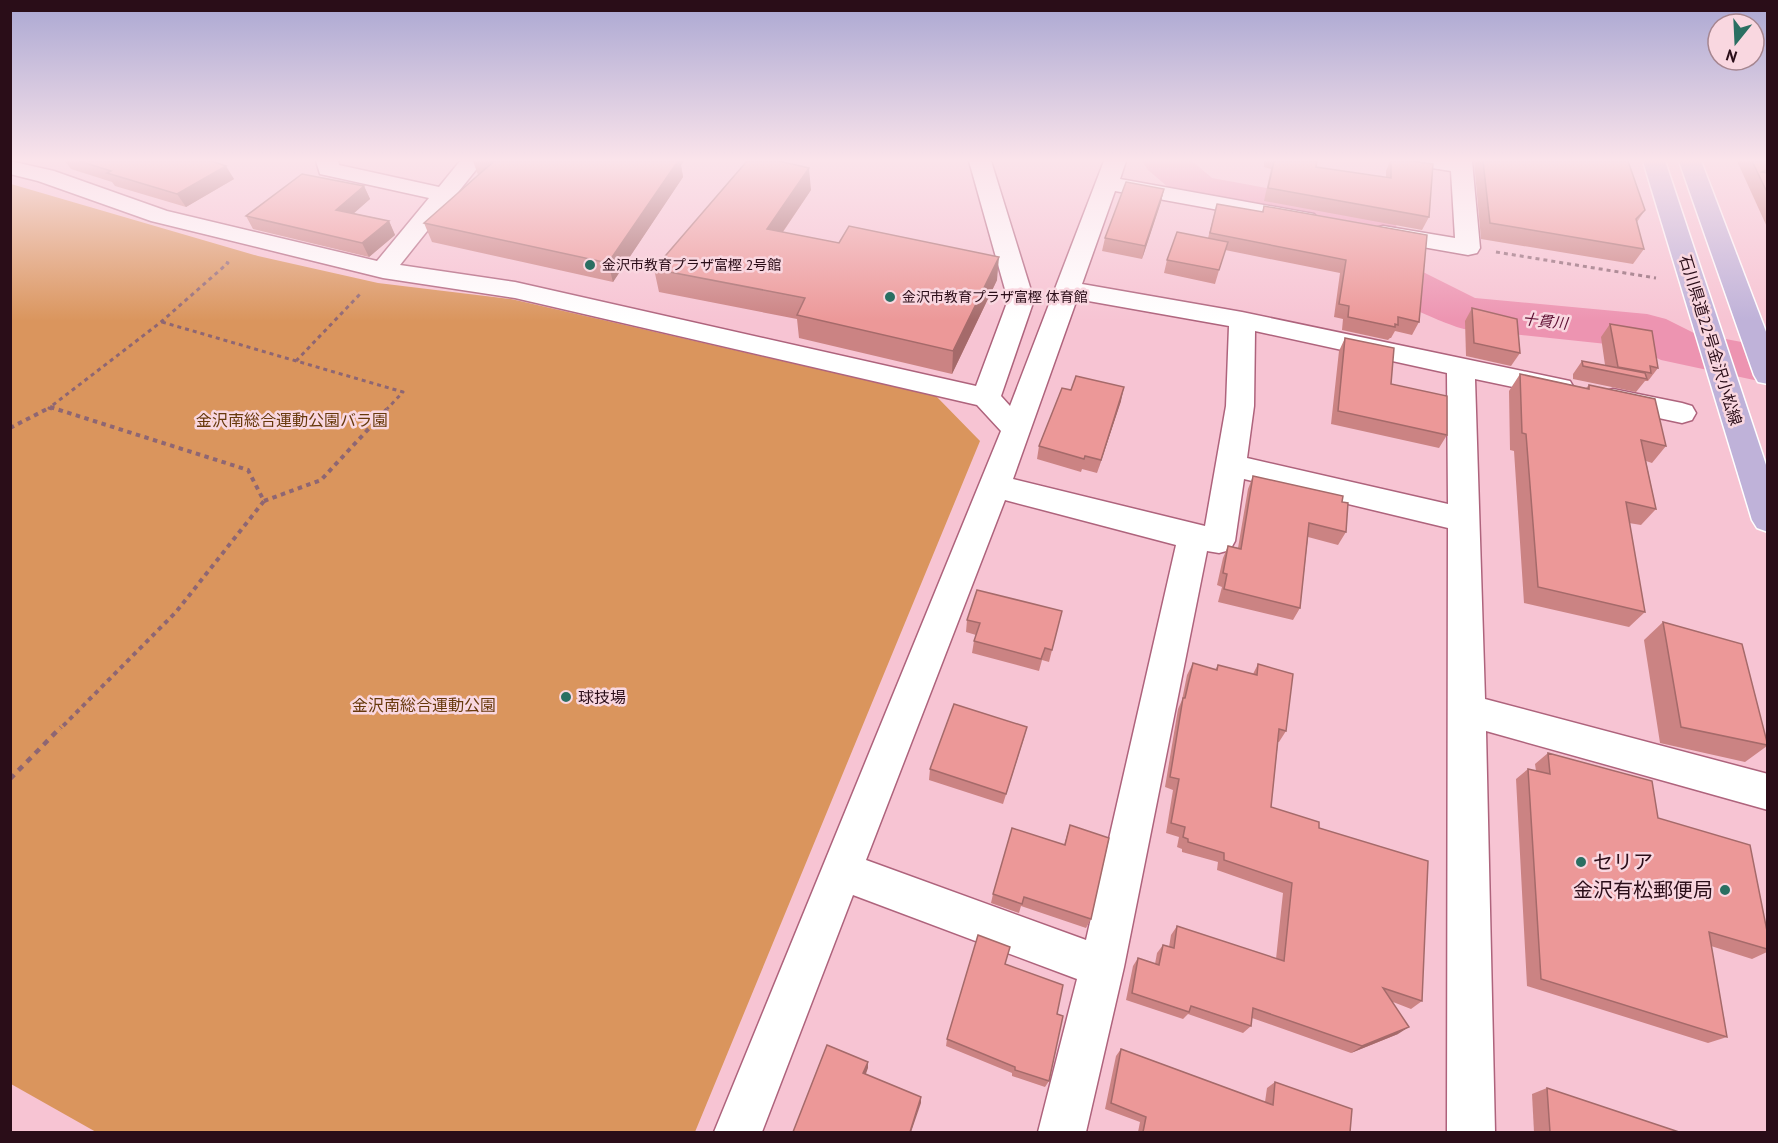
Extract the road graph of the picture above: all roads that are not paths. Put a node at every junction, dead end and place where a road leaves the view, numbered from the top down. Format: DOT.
graph roads {
  1 [pos="154,214"];
  2 [pos="429,214"];
  3 [pos="996,214"];
  4 [pos="1095,214"];
  5 [pos="1290,214"];
  6 [pos="1465,214"];
  7 [pos="1671,214"];
  8 [pos="1709,214"];
  9 [pos="1331,224"];
  10 [pos="1374,231"];
  11 [pos="383,270"];
  12 [pos="1062,298"];
  13 [pos="1021,300"];
  14 [pos="1242,320"];
  15 [pos="1763,363"];
  16 [pos="1461,368"];
  17 [pos="986,398"];
  18 [pos="1682,412"];
  19 [pos="1016,429"];
  20 [pos="1231,465"];
  21 [pos="995,486"];
  22 [pos="1464,520"];
  23 [pos="1767,520"];
  24 [pos="1194,537"];
  25 [pos="1467,710"];
  26 [pos="1767,792"];
  27 [pos="841,871"];
  28 [pos="1102,967"];
  29 [pos="738,1132"];
  30 [pos="1062,1132"];
  31 [pos="1471,1132"];
  1 -- 11 [label="street"];
  2 -- 11 [label="street"];
  3 -- 13 [label="street"];
  4 -- 12 [label="street"];
  5 -- 9 [label="street"];
  6 -- 10 [label="street"];
  7 -- 23 [label="main road, 石川県道22号金沢小松線"];
  8 -- 15 [label="main road"];
  11 -- 17 [label="street"];
  12 -- 13 [label="street"];
  12 -- 14 [label="street"];
  12 -- 19 [label="street"];
  13 -- 17 [label="street"];
  14 -- 16 [label="street"];
  14 -- 20 [label="street"];
  16 -- 18 [label="street"];
  16 -- 22 [label="street"];
  17 -- 19 [label="street"];
  19 -- 21 [label="street"];
  20 -- 22 [label="street"];
  20 -- 24 [label="street"];
  21 -- 24 [label="street"];
  21 -- 27 [label="street"];
  22 -- 25 [label="street"];
  24 -- 28 [label="street"];
  25 -- 26 [label="street"];
  25 -- 31 [label="street"];
  27 -- 28 [label="street"];
  27 -- 29 [label="street"];
  28 -- 30 [label="street"];
}
